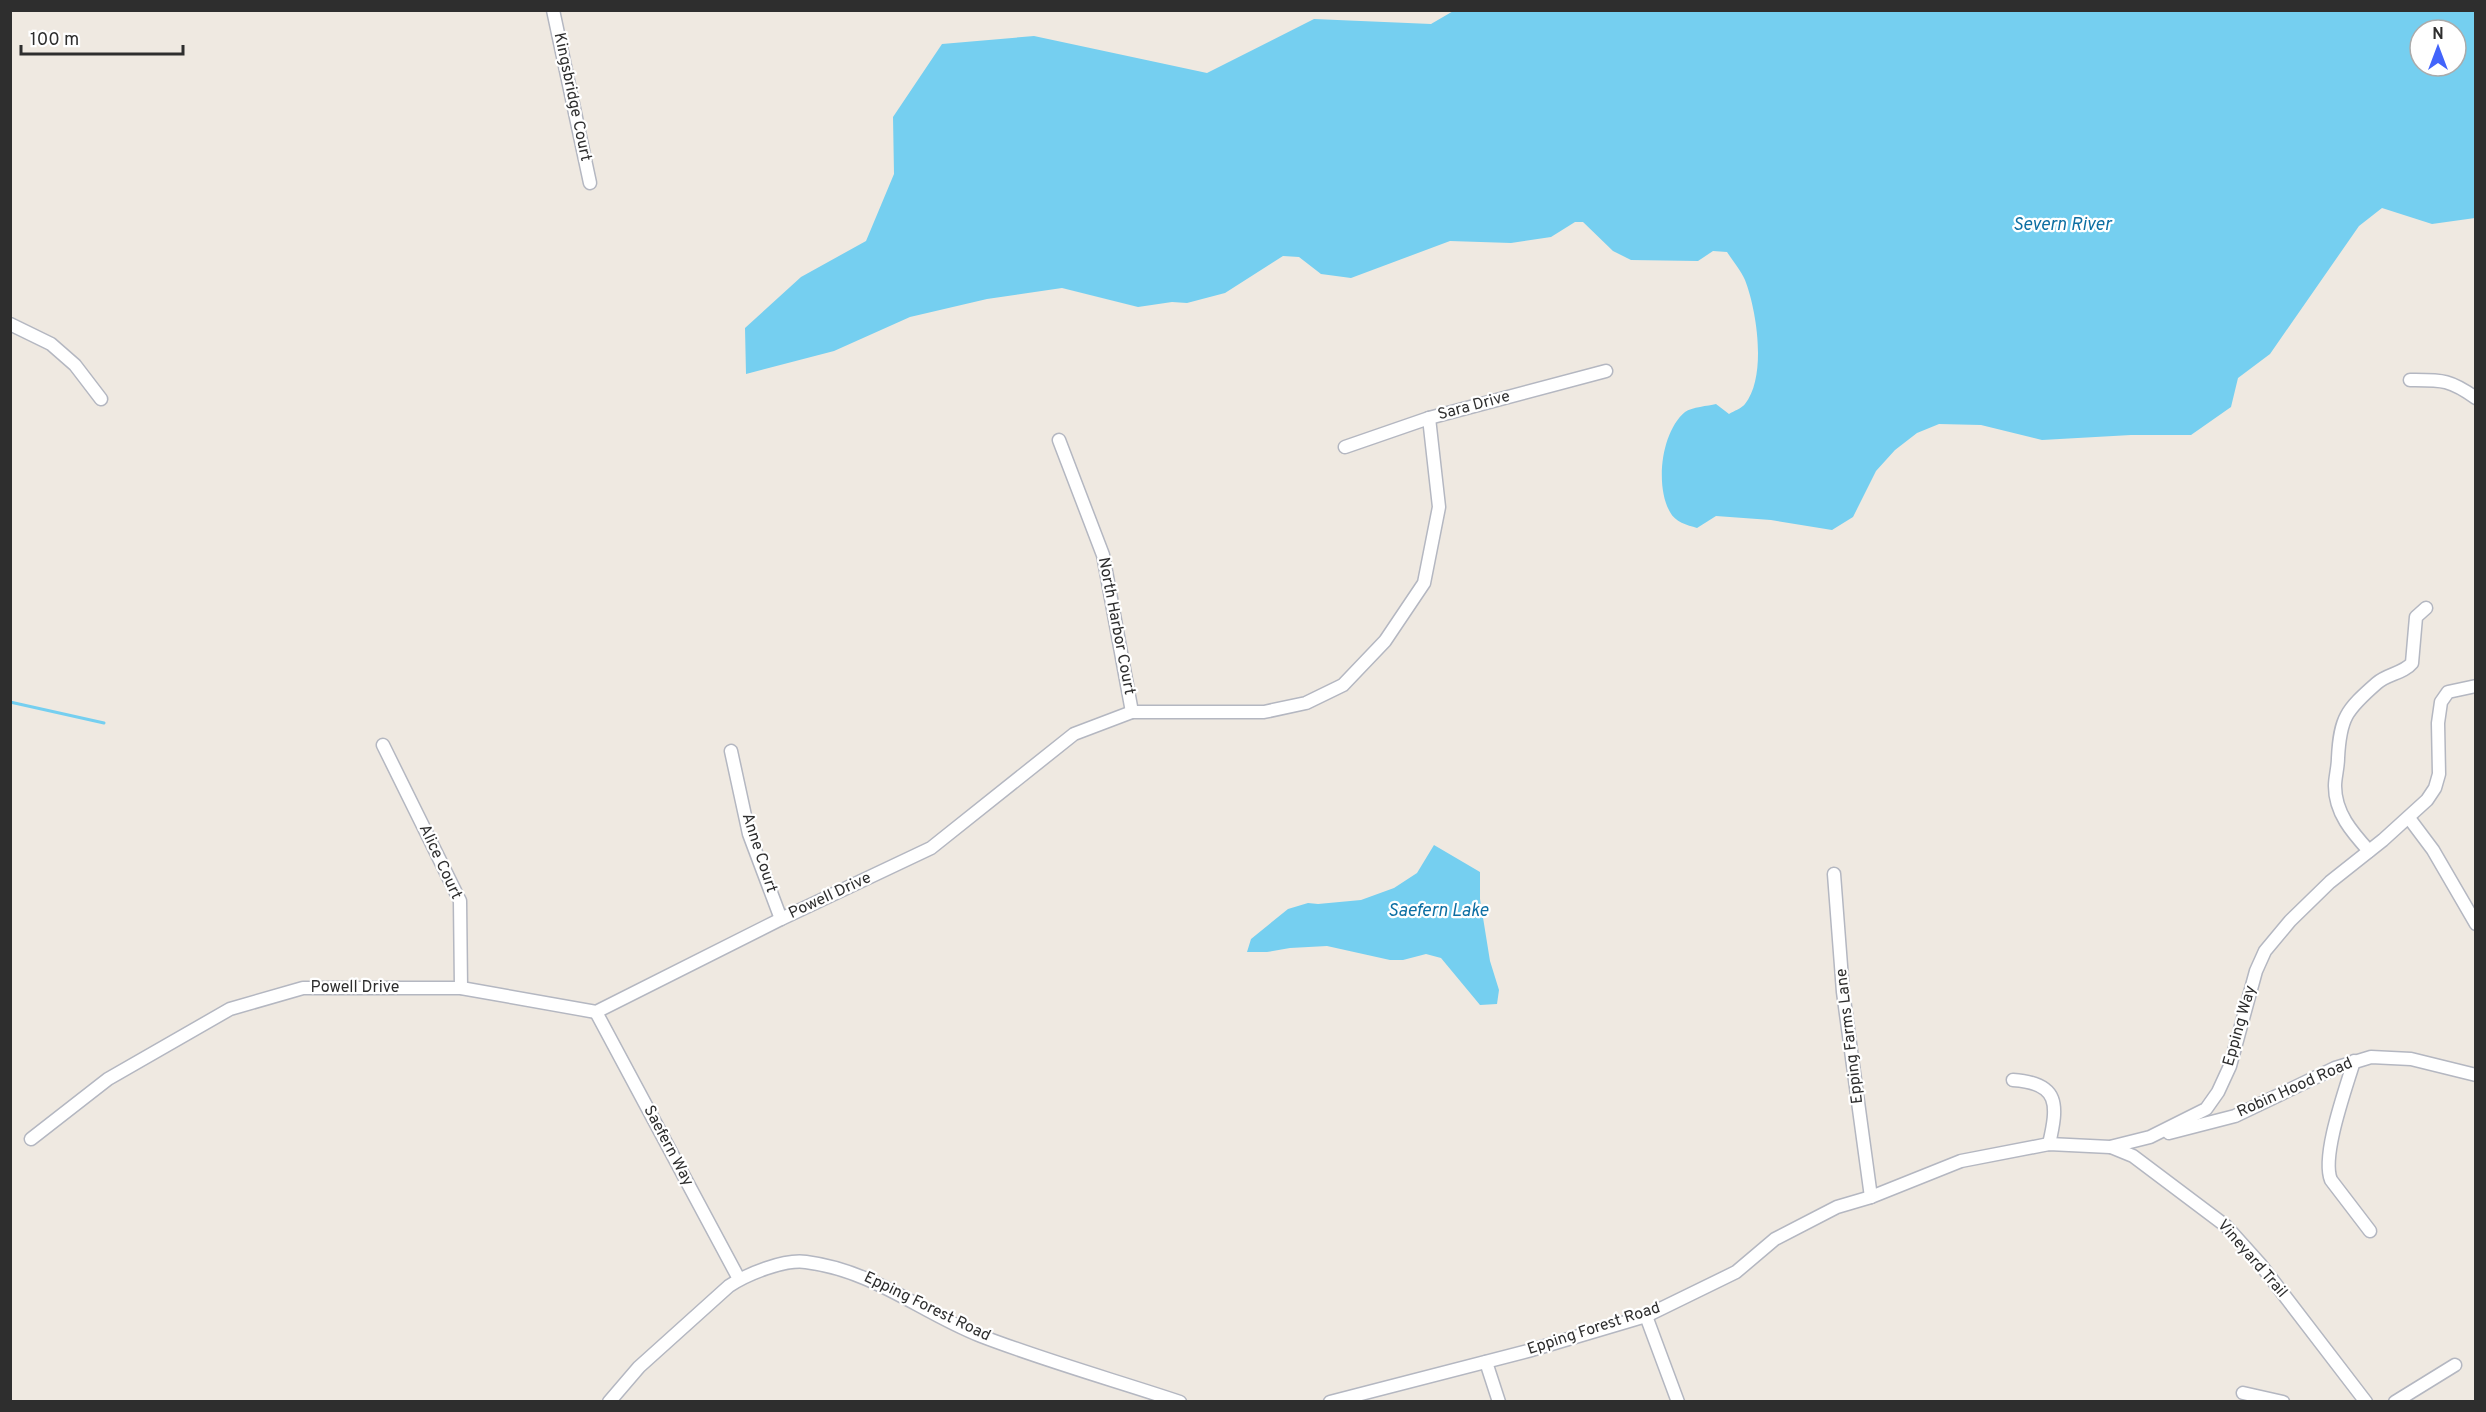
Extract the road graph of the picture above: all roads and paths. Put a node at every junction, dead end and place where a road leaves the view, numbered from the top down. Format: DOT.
graph roads {
  1 [pos="553,10"];
  2 [pos="590,183"];
  3 [pos="10,324"];
  4 [pos="1606,370"];
  5 [pos="2410,380"];
  6 [pos="2475,398"];
  7 [pos="101,399"];
  8 [pos="1429,418"];
  9 [pos="1059,440"];
  10 [pos="1345,447"];
  11 [pos="2426,608"];
  12 [pos="2475,686"];
  13 [pos="1132,712"];
  14 [pos="383,745"];
  15 [pos="731,751"];
  16 [pos="2409,818"];
  17 [pos="2368,851"];
  18 [pos="1834,874"];
  19 [pos="782,919"];
  20 [pos="2475,924"];
  21 [pos="461,988"];
  22 [pos="596,1012"];
  23 [pos="2354,1061"];
  24 [pos="2475,1075"];
  25 [pos="2013,1080"];
  26 [pos="2150,1137"];
  27 [pos="31,1139"];
  28 [pos="2049,1144"];
  29 [pos="2110,1147"];
  30 [pos="1871,1197"];
  31 [pos="2370,1231"];
  32 [pos="739,1279"];
  33 [pos="1646,1316"];
  34 [pos="1486,1362"];
  35 [pos="2455,1365"];
  36 [pos="2243,1393"];
  37 [pos="609,1401"];
  38 [pos="1180,1401"];
  39 [pos="1330,1401"];
  40 [pos="1499,1401"];
  41 [pos="1678,1401"];
  42 [pos="2283,1401"];
  43 [pos="2366,1401"];
  44 [pos="2394,1401"];
  1 -- 2 [label="street, Kingsbridge Court"];
  3 -- 7 [label="street"];
  4 -- 8 [label="street, Sara Drive"];
  5 -- 6 [label="street"];
  8 -- 10 [label="street, Sara Drive"];
  8 -- 13 [label="street, Powell Drive"];
  9 -- 13 [label="street, North Harbor Court"];
  11 -- 17 [label="street"];
  12 -- 16 [label="street, Epping Way"];
  13 -- 19 [label="street, Powell Drive"];
  14 -- 21 [label="street, Alice Court"];
  15 -- 19 [label="street, Anne Court"];
  16 -- 17 [label="street, Epping Way"];
  16 -- 20 [label="street"];
  17 -- 26 [label="street, Epping Way"];
  18 -- 30 [label="street, Epping Farms Lane"];
  19 -- 22 [label="street, Powell Drive"];
  21 -- 22 [label="street, Powell Drive"];
  21 -- 27 [label="street, Powell Drive"];
  22 -- 32 [label="street, Saefern Way"];
  23 -- 24 [label="street, Robin Hood Road"];
  23 -- 26 [label="street, Robin Hood Road"];
  23 -- 31 [label="street"];
  25 -- 28 [label="street"];
  26 -- 29 [label="street, Epping Way"];
  28 -- 29 [label="street, Epping Way"];
  28 -- 30 [label="street, Epping Way"];
  29 -- 43 [label="street, Vineyard Trail"];
  30 -- 33 [label="street, Epping Forest Road"];
  32 -- 37 [label="street, Epping Forest Road"];
  32 -- 38 [label="street, Epping Forest Road"];
  33 -- 34 [label="street, Epping Forest Road"];
  33 -- 41 [label="street"];
  34 -- 39 [label="street, Epping Forest Road"];
  34 -- 40 [label="street"];
  35 -- 44 [label="street"];
  36 -- 42 [label="street"];
}
